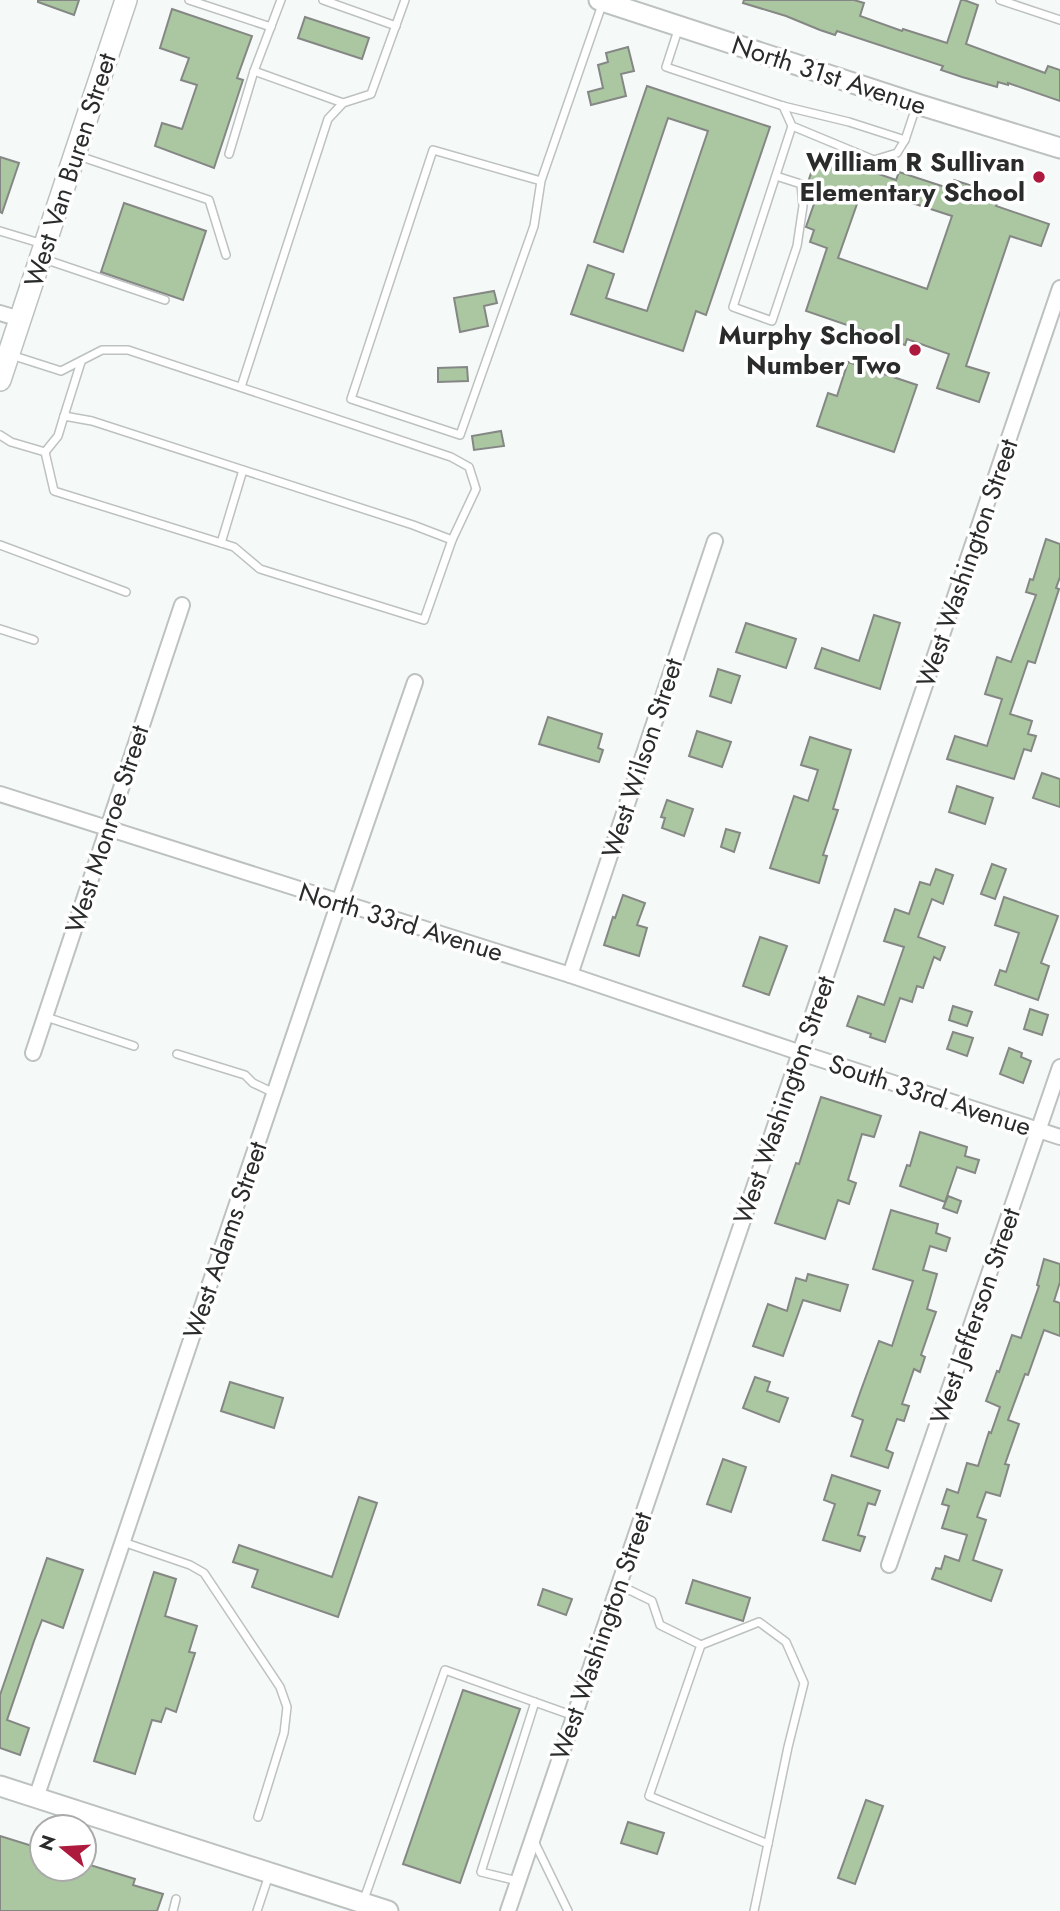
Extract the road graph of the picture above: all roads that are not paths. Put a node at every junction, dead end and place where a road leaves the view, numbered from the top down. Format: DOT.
graph roads {
  1 [pos="126,0"];
  2 [pos="189,0"];
  3 [pos="281,0"];
  4 [pos="323,0"];
  5 [pos="405,0"];
  6 [pos="1000,0"];
  7 [pos="601,1"];
  8 [pos="1060,20"];
  9 [pos="396,26"];
  10 [pos="679,26"];
  11 [pos="271,27"];
  12 [pos="254,71"];
  13 [pos="342,103"];
  14 [pos="917,104"];
  15 [pos="783,106"];
  16 [pos="792,126"];
  17 [pos="905,140"];
  18 [pos="1060,148"];
  19 [pos="75,154"];
  20 [pos="229,154"];
  21 [pos="776,176"];
  22 [pos="541,181"];
  23 [pos="0,231"];
  24 [pos="42,251"];
  25 [pos="226,255"];
  26 [pos="1060,288"];
  27 [pos="165,300"];
  28 [pos="10,316"];
  29 [pos="4,353"];
  30 [pos="81,362"];
  31 [pos="0,380"];
  32 [pos="241,387"];
  33 [pos="64,416"];
  34 [pos="0,435"];
  35 [pos="45,452"];
  36 [pos="243,470"];
  37 [pos="452,540"];
  38 [pos="715,541"];
  39 [pos="220,543"];
  40 [pos="0,545"];
  41 [pos="126,592"];
  42 [pos="182,605"];
  43 [pos="0,629"];
  44 [pos="34,640"];
  45 [pos="415,682"];
  46 [pos="0,794"];
  47 [pos="107,829"];
  48 [pos="339,902"];
  49 [pos="570,975"];
  50 [pos="45,1017"];
  51 [pos="134,1046"];
  52 [pos="33,1053"];
  53 [pos="801,1053"];
  54 [pos="177,1054"];
  55 [pos="1060,1067"];
  56 [pos="275,1093"];
  57 [pos="1039,1130"];
  58 [pos="1060,1137"];
  59 [pos="122,1542"];
  60 [pos="889,1564"];
  61 [pos="619,1585"];
  62 [pos="701,1645"];
  63 [pos="535,1702"];
  64 [pos="574,1716"];
  65 [pos="0,1786"];
  66 [pos="36,1798"];
  67 [pos="258,1817"];
  68 [pos="532,1838"];
  69 [pos="768,1844"];
  70 [pos="270,1873"];
  71 [pos="517,1881"];
  72 [pos="176,1899"];
  73 [pos="362,1903"];
  74 [pos="173,1911"];
  75 [pos="257,1911"];
  76 [pos="388,1911"];
  77 [pos="508,1911"];
  78 [pos="568,1911"];
  79 [pos="754,1911"];
  1 -- 19 [label="main road, West Van Buren Street"];
  2 -- 11 [label="lane"];
  3 -- 11 [label="lane"];
  4 -- 9 [label="lane"];
  5 -- 9 [label="lane"];
  6 -- 8 [label="lane"];
  7 -- 10 [label="street, North 31st Avenue"];
  7 -- 22 [label="lane"];
  9 -- 13 [label="lane"];
  10 -- 14 [label="street, North 31st Avenue"];
  10 -- 15 [label="lane"];
  11 -- 12 [label="lane"];
  12 -- 13 [label="lane"];
  12 -- 20 [label="lane"];
  13 -- 32 [label="lane"];
  14 -- 17 [label="lane"];
  14 -- 18 [label="street, North 31st Avenue"];
  15 -- 16 [label="lane"];
  15 -- 17 [label="lane"];
  16 -- 17 [label="lane"];
  16 -- 21 [label="lane"];
  19 -- 24 [label="main road, West Van Buren Street"];
  19 -- 25 [label="lane"];
  21 -- 21 [label="lane"];
  22 -- 22 [label="lane"];
  23 -- 24 [label="lane"];
  24 -- 27 [label="lane"];
  24 -- 28 [label="main road, West Van Buren Street"];
  26 -- 53 [label="street, West Washington Street"];
  28 -- 29 [label="main road, West Van Buren Street"];
  29 -- 30 [label="lane"];
  29 -- 31 [label="main road, West Van Buren Street"];
  30 -- 32 [label="lane"];
  30 -- 33 [label="lane"];
  32 -- 37 [label="lane"];
  33 -- 35 [label="lane"];
  33 -- 36 [label="lane"];
  34 -- 35 [label="lane"];
  35 -- 39 [label="lane"];
  36 -- 37 [label="lane"];
  36 -- 39 [label="lane"];
  37 -- 39 [label="lane"];
  38 -- 49 [label="street, West Wilson Street"];
  40 -- 41 [label="lane"];
  42 -- 47 [label="street, West Monroe Street"];
  43 -- 44 [label="lane"];
  45 -- 48 [label="street, West Adams Street"];
  46 -- 47 [label="street, North 33rd Avenue"];
  47 -- 48 [label="street, North 33rd Avenue"];
  47 -- 50 [label="street, West Monroe Street"];
  48 -- 49 [label="street, North 33rd Avenue"];
  48 -- 56 [label="street, West Adams Street"];
  49 -- 53 [label="street, North 33rd Avenue"];
  50 -- 51 [label="lane"];
  50 -- 52 [label="street, West Monroe Street"];
  53 -- 57 [label="street, South 33rd Avenue"];
  53 -- 61 [label="street, West Washington Street"];
  54 -- 56 [label="lane"];
  55 -- 57 [label="street, West Jefferson Street"];
  56 -- 59 [label="street, West Adams Street"];
  57 -- 58 [label="street, South 33rd Avenue"];
  57 -- 60 [label="street, West Jefferson Street"];
  59 -- 66 [label="street, West Adams Street"];
  59 -- 67 [label="lane"];
  61 -- 62 [label="lane"];
  61 -- 64 [label="street, West Washington Street"];
  62 -- 69 [label="lane"];
  62 -- 69 [label="lane"];
  63 -- 64 [label="lane"];
  63 -- 71 [label="lane"];
  63 -- 73 [label="lane"];
  64 -- 68 [label="street, West Washington Street"];
  65 -- 66 [label="street"];
  66 -- 70 [label="street"];
  68 -- 71 [label="street, West Washington Street"];
  68 -- 78 [label="lane"];
  69 -- 79 [label="lane"];
  70 -- 73 [label="street"];
  70 -- 75 [label="lane"];
  71 -- 77 [label="street, West Washington Street"];
  72 -- 74 [label="lane"];
  73 -- 76 [label="street"];
}
